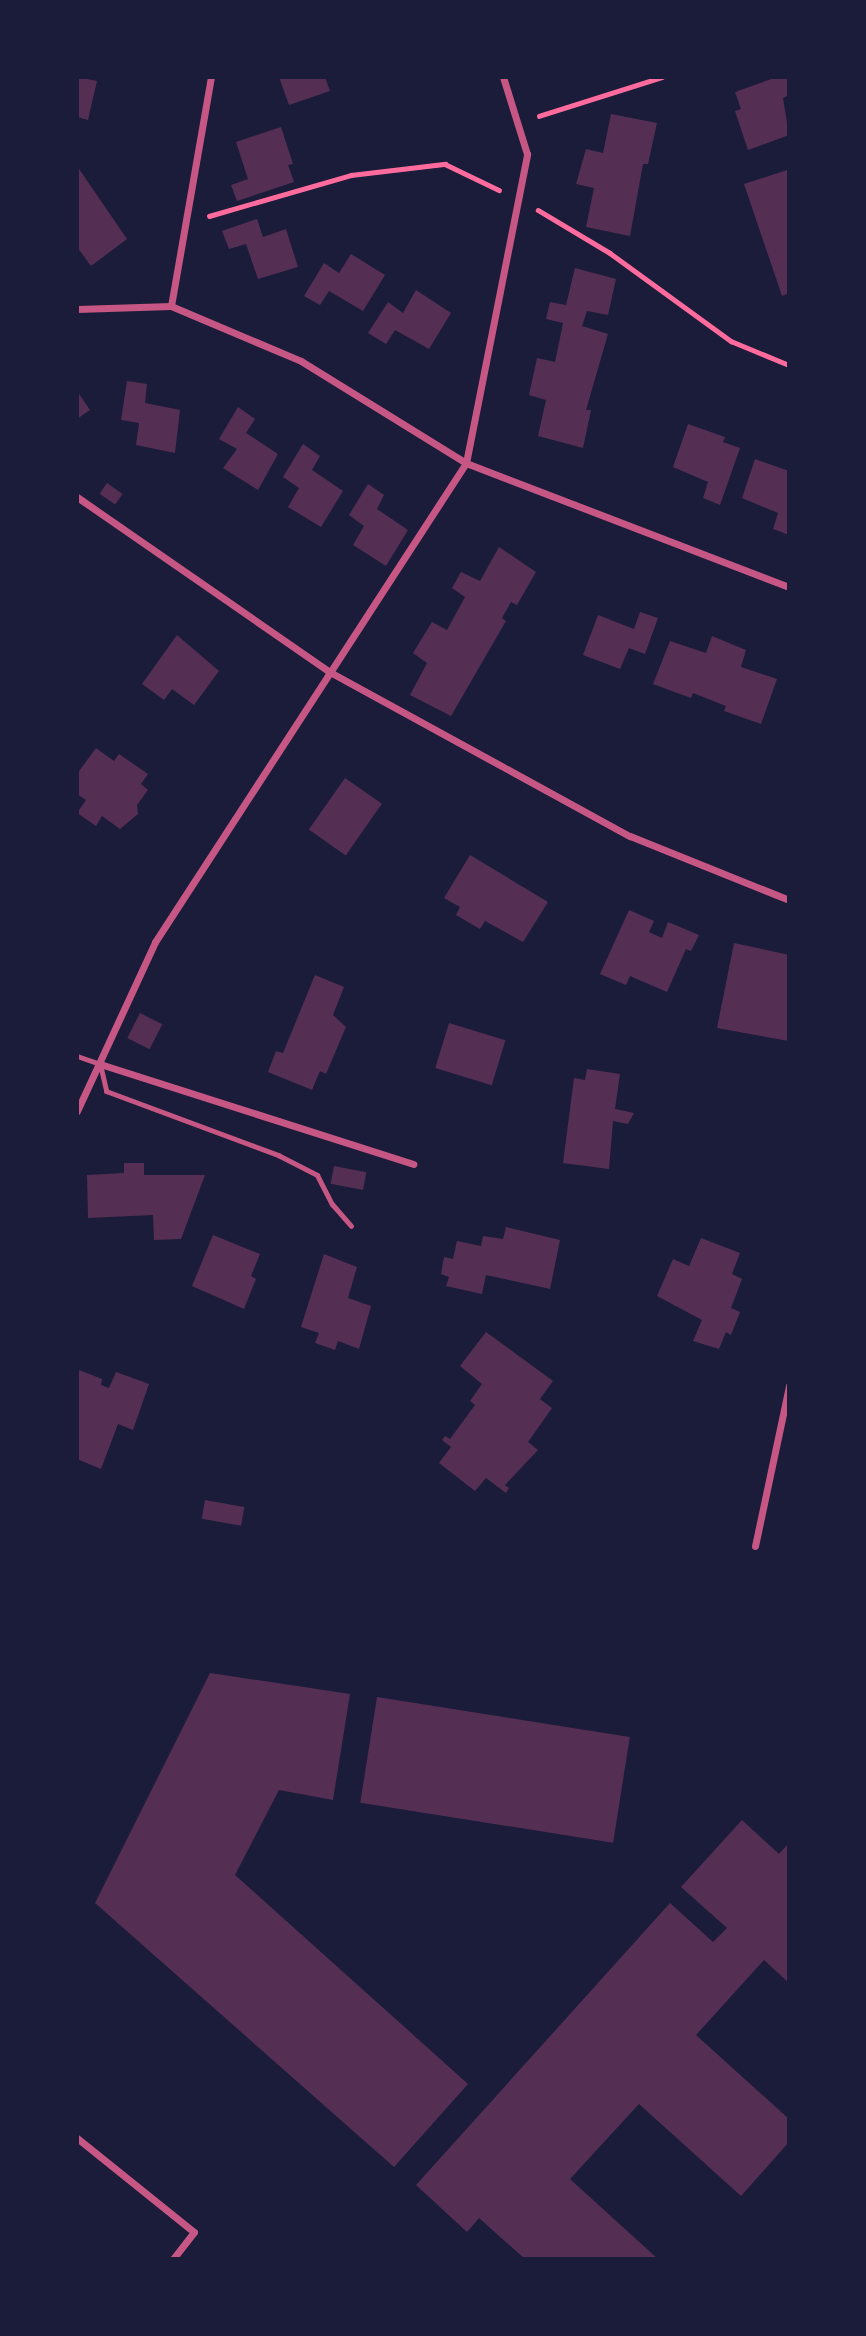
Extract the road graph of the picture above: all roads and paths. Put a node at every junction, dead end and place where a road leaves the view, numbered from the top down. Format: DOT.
graph roads {
  1 [pos="211,77"];
  2 [pos="503,77"];
  3 [pos="662,77"];
  4 [pos="518,122"];
  5 [pos="171,306"];
  6 [pos="77,309"];
  7 [pos="466,463"];
  8 [pos="77,497"];
  9 [pos="789,587"];
  10 [pos="328,671"];
  11 [pos="789,900"];
  12 [pos="77,1056"];
  13 [pos="100,1064"];
  14 [pos="77,1111"];
  15 [pos="413,1164"];
  16 [pos="351,1226"];
  17 [pos="789,1386"];
  18 [pos="755,1546"];
  19 [pos="77,2138"];
  20 [pos="173,2259"];
  1 -- 5 [label="street"];
  2 -- 4 [label="street"];
  3 -- 4 [label="path"];
  4 -- 7 [label="street"];
  5 -- 6 [label="street"];
  5 -- 7 [label="street"];
  7 -- 9 [label="street"];
  7 -- 10 [label="street"];
  8 -- 10 [label="street"];
  10 -- 11 [label="street"];
  10 -- 13 [label="street"];
  12 -- 13 [label="lane"];
  13 -- 14 [label="street"];
  13 -- 15 [label="street"];
  13 -- 16 [label="lane"];
  17 -- 18 [label="street"];
  19 -- 20 [label="street"];
}
